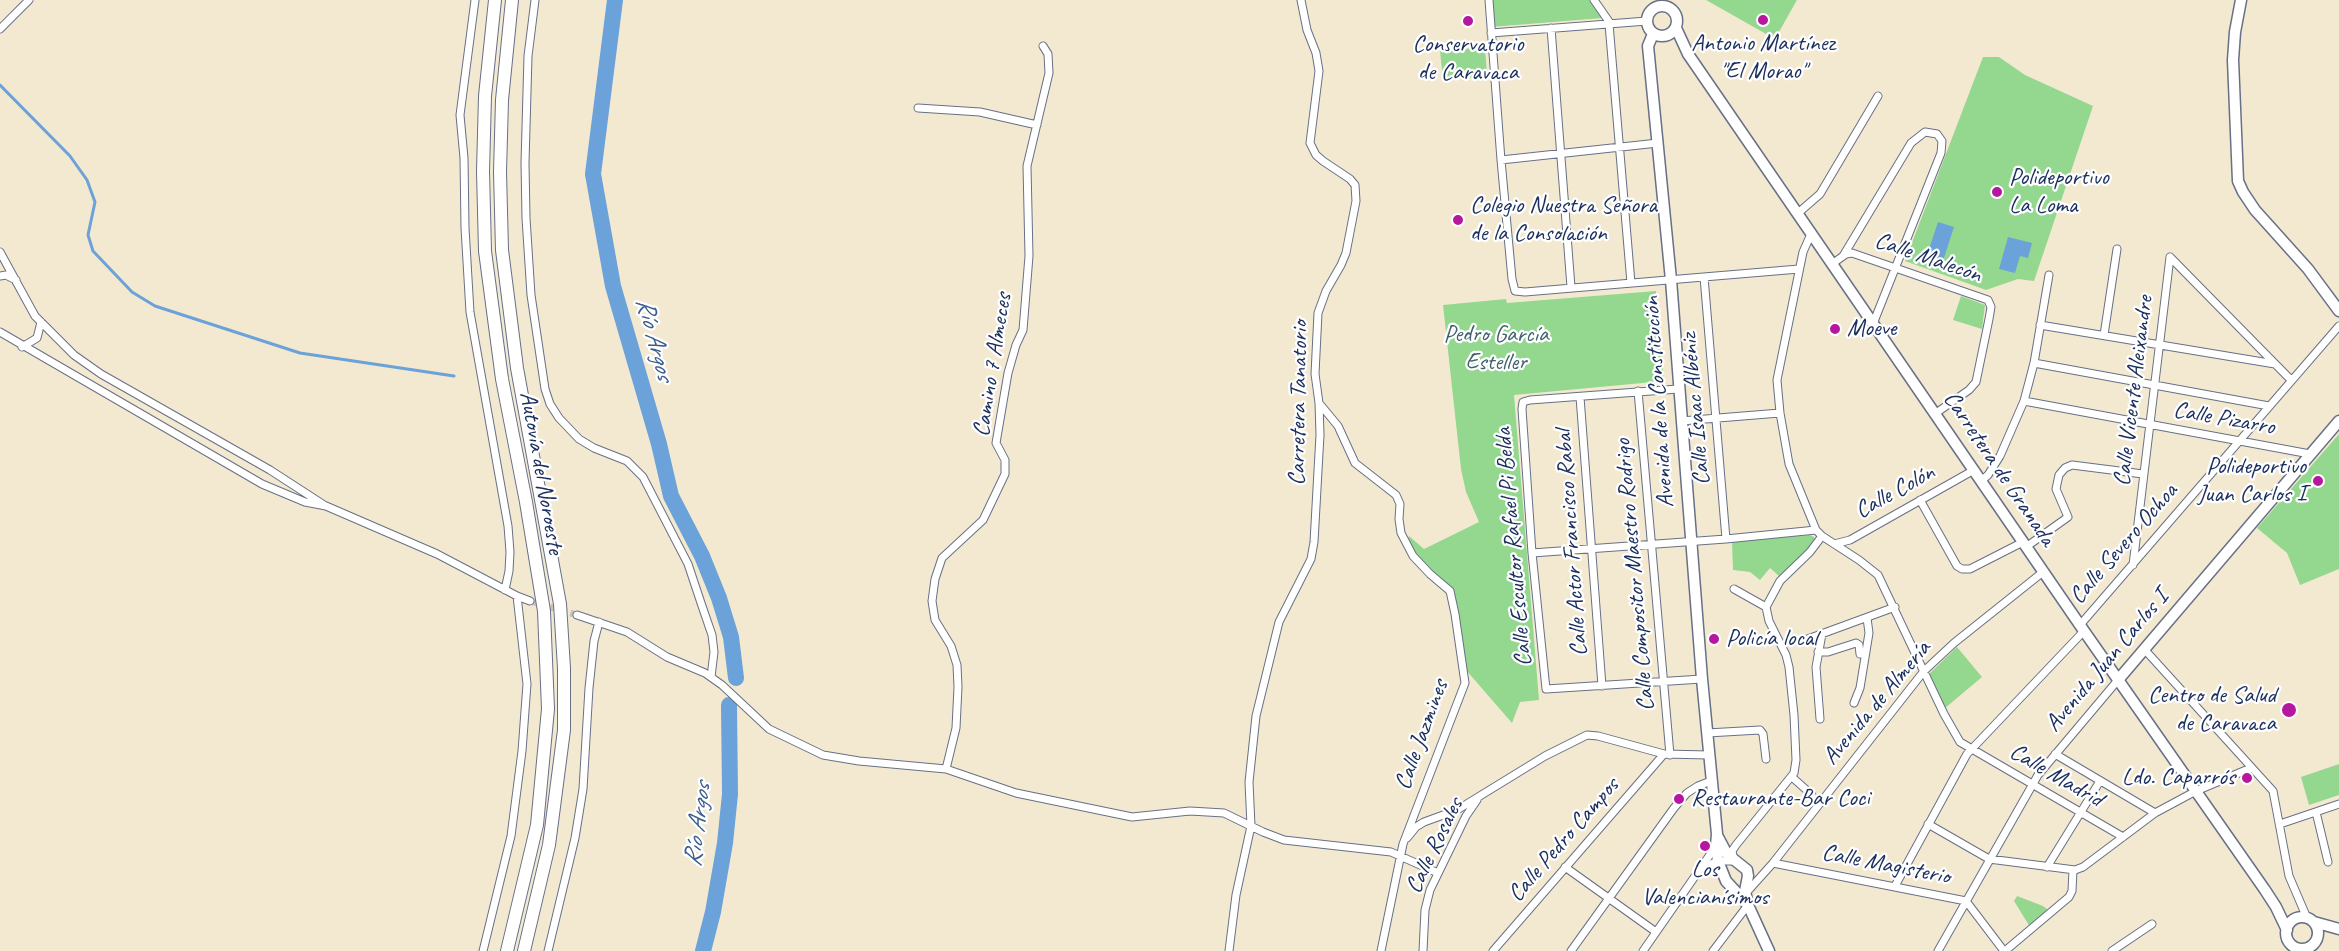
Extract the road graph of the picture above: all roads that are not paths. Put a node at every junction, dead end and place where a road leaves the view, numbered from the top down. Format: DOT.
graph roads {
  1 [pos="29,0"];
  2 [pos="475,0"];
  3 [pos="495,0"];
  4 [pos="512,0"];
  5 [pos="535,0"];
  6 [pos="1300,0"];
  7 [pos="1489,0"];
  8 [pos="1594,0"];
  9 [pos="1646,0"];
  10 [pos="2241,0"];
  11 [pos="1659,3"];
  12 [pos="1649,16"];
  13 [pos="1610,24"];
  14 [pos="0,28"];
  15 [pos="1551,28"];
  16 [pos="1672,32"];
  17 [pos="1491,33"];
  18 [pos="1653,34"];
  19 [pos="1043,46"];
  20 [pos="1878,96"];
  21 [pos="918,108"];
  22 [pos="1037,125"];
  23 [pos="1658,143"];
  24 [pos="1619,147"];
  25 [pos="1561,154"];
  26 [pos="1501,160"];
  27 [pos="1797,214"];
  28 [pos="1812,234"];
  29 [pos="1851,244"];
  30 [pos="2117,249"];
  31 [pos="0,252"];
  32 [pos="1854,253"];
  33 [pos="1843,255"];
  34 [pos="1832,264"];
  35 [pos="1896,267"];
  36 [pos="1799,269"];
  37 [pos="2049,275"];
  38 [pos="0,276"];
  39 [pos="1704,277"];
  40 [pos="16,280"];
  41 [pos="1671,280"];
  42 [pos="1631,283"];
  43 [pos="1571,287"];
  44 [pos="2339,311"];
  45 [pos="41,322"];
  46 [pos="1873,324"];
  47 [pos="2040,325"];
  48 [pos="2339,326"];
  49 [pos="1,334"];
  50 [pos="2104,335"];
  51 [pos="2158,345"];
  52 [pos="22,347"];
  53 [pos="2034,363"];
  54 [pos="2275,364"];
  55 [pos="2291,380"];
  56 [pos="2154,385"];
  57 [pos="1678,389"];
  58 [pos="1638,391"];
  59 [pos="1580,397"];
  60 [pos="2024,402"];
  61 [pos="1319,403"];
  62 [pos="2269,406"];
  63 [pos="1936,413"];
  64 [pos="1780,414"];
  65 [pos="1716,418"];
  66 [pos="1681,421"];
  67 [pos="2339,421"];
  68 [pos="2148,425"];
  69 [pos="2238,441"];
  70 [pos="2310,454"];
  71 [pos="1974,470"];
  72 [pos="2143,474"];
  73 [pos="1981,481"];
  74 [pos="1920,500"];
  75 [pos="326,506"];
  76 [pos="1816,530"];
  77 [pos="1822,536"];
  78 [pos="1726,539"];
  79 [pos="1691,541"];
  80 [pos="1653,543"];
  81 [pos="1834,544"];
  82 [pos="2024,544"];
  83 [pos="1592,548"];
  84 [pos="1532,553"];
  85 [pos="2133,565"];
  86 [pos="2043,572"];
  87 [pos="1734,589"];
  88 [pos="505,590"];
  89 [pos="517,596"];
  90 [pos="530,601"];
  91 [pos="1766,607"];
  92 [pos="1895,607"];
  93 [pos="577,615"];
  94 [pos="1867,618"];
  95 [pos="599,622"];
  96 [pos="2082,628"];
  97 [pos="1822,634"];
  98 [pos="1805,640"];
  99 [pos="2145,650"];
  100 [pos="1818,652"];
  101 [pos="1864,653"];
  102 [pos="1924,671"];
  103 [pos="711,677"];
  104 [pos="1702,679"];
  105 [pos="2118,680"];
  106 [pos="1663,681"];
  107 [pos="1602,687"];
  108 [pos="1854,703"];
  109 [pos="1820,719"];
  110 [pos="1707,733"];
  111 [pos="1971,750"];
  112 [pos="2055,754"];
  113 [pos="1667,755"];
  114 [pos="1709,755"];
  115 [pos="1766,759"];
  116 [pos="2251,768"];
  117 [pos="946,769"];
  118 [pos="1792,777"];
  119 [pos="1712,781"];
  120 [pos="2100,781"];
  121 [pos="2032,784"];
  122 [pos="2196,790"];
  123 [pos="1483,795"];
  124 [pos="1812,795"];
  125 [pos="2339,804"];
  126 [pos="1413,812"];
  127 [pos="1452,812"];
  128 [pos="2316,812"];
  129 [pos="2081,813"];
  130 [pos="2155,813"];
  131 [pos="1430,819"];
  132 [pos="1462,823"];
  133 [pos="1928,824"];
  134 [pos="2280,824"];
  135 [pos="1251,826"];
  136 [pos="1717,834"];
  137 [pos="2123,837"];
  138 [pos="1402,844"];
  139 [pos="1716,846"];
  140 [pos="1391,852"];
  141 [pos="1400,856"];
  142 [pos="1989,859"];
  143 [pos="1718,861"];
  144 [pos="1736,862"];
  145 [pos="2328,862"];
  146 [pos="1773,863"];
  147 [pos="1565,867"];
  148 [pos="2047,867"];
  149 [pos="1701,869"];
  150 [pos="2073,870"];
  151 [pos="1438,873"];
  152 [pos="1727,881"];
  153 [pos="1894,886"];
  154 [pos="1751,888"];
  155 [pos="1609,898"];
  156 [pos="1966,901"];
  157 [pos="2276,907"];
  158 [pos="2306,919"];
  159 [pos="2152,924"];
  160 [pos="2287,930"];
  161 [pos="2339,931"];
  162 [pos="1656,932"];
  163 [pos="2317,939"];
  164 [pos="2299,949"];
  165 [pos="1772,950"];
  166 [pos="483,951"];
  167 [pos="507,951"];
  168 [pos="524,951"];
  169 [pos="548,951"];
  170 [pos="1229,951"];
  171 [pos="1381,951"];
  172 [pos="1423,951"];
  173 [pos="1493,951"];
  174 [pos="1571,951"];
  175 [pos="1643,951"];
  176 [pos="1713,951"];
  177 [pos="1938,951"];
  178 [pos="2005,951"];
  179 [pos="2112,951"];
  1 -- 14 [label="street"];
  2 -- 88 [label="street"];
  3 -- 167 [label="highway, Autovía del Noroeste"];
  4 -- 168 [label="highway, Autovía del Noroeste"];
  5 -- 103 [label="street"];
  6 -- 61 [label="street, Carretera Tanatorio"];
  7 -- 17 [label="street"];
  8 -- 13 [label="street"];
  9 -- 12 [label="street"];
  10 -- 44 [label="street"];
  11 -- 12 [label="street, Carretera de Granada"];
  11 -- 16 [label="street, Carretera de Granada"];
  12 -- 13 [label="street"];
  12 -- 18 [label="street"];
  13 -- 15 [label="street"];
  13 -- 24 [label="street"];
  15 -- 17 [label="street"];
  15 -- 25 [label="street"];
  16 -- 18 [label="street"];
  16 -- 27 [label="street, Carretera de Granada"];
  17 -- 26 [label="street"];
  18 -- 23 [label="street, Avenida de la Constitución"];
  19 -- 22 [label="street, Camino 7 Almeces"];
  20 -- 27 [label="street"];
  21 -- 22 [label="street"];
  22 -- 117 [label="street, Camino 7 Almeces"];
  23 -- 24 [label="street"];
  23 -- 41 [label="street, Avenida de la Constitución"];
  24 -- 25 [label="street"];
  24 -- 42 [label="street"];
  25 -- 26 [label="street"];
  25 -- 43 [label="street"];
  26 -- 43 [label="street"];
  27 -- 28 [label="street, Carretera de Granada"];
  28 -- 34 [label="street, Carretera de Granada"];
  28 -- 36 [label="street"];
  29 -- 32 [label="street"];
  29 -- 33 [label="street"];
  29 -- 35 [label="street"];
  30 -- 50 [label="street"];
  31 -- 40 [label="street"];
  32 -- 33 [label="street, Calle Malecón"];
  32 -- 35 [label="street, Calle Malecón"];
  33 -- 34 [label="street, Calle Malecón"];
  34 -- 46 [label="street, Carretera de Granada"];
  35 -- 46 [label="street"];
  35 -- 63 [label="street, Calle Malecón"];
  36 -- 39 [label="street"];
  36 -- 64 [label="street"];
  37 -- 47 [label="street"];
  38 -- 40 [label="street"];
  39 -- 41 [label="street"];
  39 -- 65 [label="street, Calle Isaac Albéniz"];
  40 -- 45 [label="street"];
  41 -- 42 [label="street"];
  41 -- 57 [label="street, Avenida de la Constitución"];
  42 -- 43 [label="street"];
  45 -- 52 [label="street"];
  45 -- 75 [label="street"];
  46 -- 63 [label="street, Carretera de Granada"];
  47 -- 50 [label="street"];
  47 -- 53 [label="street"];
  48 -- 55 [label="street, Calle Severo Ochoa"];
  49 -- 52 [label="street"];
  50 -- 51 [label="street"];
  51 -- 54 [label="street"];
  51 -- 54 [label="street, Calle Vicente Aleixandre"];
  51 -- 56 [label="street, Calle Vicente Aleixandre"];
  52 -- 75 [label="street"];
  53 -- 56 [label="street"];
  53 -- 60 [label="street"];
  54 -- 55 [label="street"];
  55 -- 62 [label="street, Calle Severo Ochoa"];
  56 -- 62 [label="street"];
  56 -- 68 [label="street, Calle Vicente Aleixandre"];
  57 -- 58 [label="street"];
  57 -- 66 [label="street, Avenida de la Constitución"];
  58 -- 59 [label="street"];
  58 -- 80 [label="street, Calle Compositor Maestro Rodrigo"];
  59 -- 83 [label="street, Calle Actor Francisco Rabal"];
  59 -- 84 [label="street, Calle Escultor Rafael Pi Belda"];
  60 -- 68 [label="street, Calle Pizarro"];
  60 -- 73 [label="street"];
  61 -- 126 [label="street, Calle Jazmines"];
  61 -- 135 [label="street, Carretera Tanatorio"];
  62 -- 69 [label="street, Calle Severo Ochoa"];
  63 -- 71 [label="street, Carretera de Granada"];
  64 -- 65 [label="street"];
  64 -- 76 [label="street"];
  65 -- 66 [label="street"];
  65 -- 78 [label="street, Calle Isaac Albéniz"];
  66 -- 79 [label="street, Avenida de la Constitución"];
  67 -- 70 [label="street, Avenida Juan Carlos I"];
  68 -- 69 [label="street, Calle Pizarro"];
  68 -- 72 [label="street, Calle Vicente Aleixandre"];
  69 -- 70 [label="street, Calle Pizarro"];
  69 -- 85 [label="street, Calle Severo Ochoa"];
  70 -- 99 [label="street, Avenida Juan Carlos I"];
  71 -- 73 [label="street, Carretera de Granada"];
  71 -- 74 [label="street, Calle Colón"];
  72 -- 82 [label="street"];
  72 -- 85 [label="street, Calle Vicente Aleixandre"];
  73 -- 82 [label="street, Carretera de Granada"];
  74 -- 81 [label="street, Calle Colón"];
  74 -- 82 [label="street"];
  75 -- 88 [label="street"];
  76 -- 77 [label="street, Calle Madrid"];
  76 -- 78 [label="street"];
  77 -- 81 [label="street, Calle Madrid"];
  77 -- 91 [label="street"];
  78 -- 79 [label="street"];
  79 -- 80 [label="street"];
  79 -- 104 [label="street, Avenida de la Constitución"];
  80 -- 83 [label="street"];
  80 -- 106 [label="street, Calle Compositor Maestro Rodrigo"];
  81 -- 92 [label="street, Calle Madrid"];
  82 -- 86 [label="street, Carretera de Granada"];
  83 -- 84 [label="street"];
  83 -- 107 [label="street, Calle Actor Francisco Rabal"];
  84 -- 107 [label="street, Calle Escultor Rafael Pi Belda"];
  85 -- 96 [label="street, Calle Severo Ochoa"];
  86 -- 96 [label="street, Carretera de Granada"];
  86 -- 102 [label="street, Avenida de Almería"];
  87 -- 91 [label="street"];
  88 -- 89 [label="street"];
  89 -- 90 [label="street"];
  89 -- 166 [label="street"];
  91 -- 118 [label="street"];
  92 -- 94 [label="street"];
  92 -- 102 [label="street, Calle Madrid"];
  93 -- 95 [label="street"];
  94 -- 97 [label="street"];
  94 -- 101 [label="street"];
  95 -- 103 [label="street"];
  95 -- 169 [label="street"];
  96 -- 105 [label="street, Carretera de Granada"];
  96 -- 111 [label="street, Calle Severo Ochoa"];
  97 -- 98 [label="street"];
  97 -- 100 [label="street"];
  99 -- 105 [label="street, Avenida Juan Carlos I"];
  99 -- 116 [label="street"];
  100 -- 101 [label="street"];
  100 -- 109 [label="street"];
  101 -- 108 [label="street"];
  102 -- 111 [label="street, Calle Madrid"];
  102 -- 146 [label="street, Avenida de Almería"];
  103 -- 117 [label="street"];
  104 -- 106 [label="street"];
  104 -- 110 [label="street, Avenida de la Constitución"];
  105 -- 112 [label="street, Avenida Juan Carlos I"];
  105 -- 122 [label="street, Carretera de Granada"];
  106 -- 107 [label="street"];
  106 -- 113 [label="street, Calle Compositor Maestro Rodrigo"];
  110 -- 114 [label="street, Avenida de la Constitución"];
  110 -- 115 [label="street"];
  111 -- 121 [label="street, Calle Madrid"];
  111 -- 133 [label="street, Calle Severo Ochoa"];
  112 -- 120 [label="street"];
  112 -- 121 [label="street, Avenida Juan Carlos I"];
  113 -- 114 [label="street"];
  113 -- 123 [label="street"];
  113 -- 147 [label="street, Calle Pedro Campos"];
  114 -- 119 [label="street, Avenida de la Constitución"];
  116 -- 122 [label="street"];
  116 -- 134 [label="street"];
  117 -- 135 [label="street"];
  118 -- 124 [label="street"];
  118 -- 144 [label="street"];
  119 -- 136 [label="street, Avenida de la Constitución"];
  119 -- 155 [label="street"];
  120 -- 129 [label="street"];
  120 -- 130 [label="street"];
  121 -- 129 [label="street, Calle Madrid"];
  121 -- 142 [label="street, Avenida Juan Carlos I"];
  122 -- 130 [label="street"];
  122 -- 157 [label="street, Carretera de Granada"];
  123 -- 127 [label="street"];
  123 -- 132 [label="street, Calle Rosales"];
  125 -- 128 [label="street"];
  126 -- 131 [label="street"];
  126 -- 138 [label="street, Calle Jazmines"];
  127 -- 131 [label="street"];
  127 -- 132 [label="street"];
  128 -- 134 [label="street"];
  128 -- 145 [label="street"];
  129 -- 137 [label="street, Calle Madrid"];
  129 -- 148 [label="street"];
  130 -- 137 [label="street"];
  131 -- 138 [label="street"];
  132 -- 151 [label="street, Calle Rosales"];
  133 -- 142 [label="street"];
  133 -- 153 [label="street, Calle Severo Ochoa"];
  134 -- 158 [label="street"];
  135 -- 140 [label="street"];
  135 -- 170 [label="street, Carretera Tanatorio"];
  136 -- 139 [label="street, Avenida de la Constitución"];
  136 -- 144 [label="street"];
  137 -- 150 [label="street"];
  138 -- 140 [label="street"];
  138 -- 141 [label="street, Calle Jazmines"];
  139 -- 143 [label="street, Avenida de la Constitución"];
  139 -- 149 [label="street"];
  140 -- 141 [label="street"];
  141 -- 151 [label="street"];
  141 -- 171 [label="street, Calle Jazmines"];
  142 -- 148 [label="street"];
  142 -- 156 [label="street, Avenida Juan Carlos I"];
  143 -- 144 [label="street"];
  143 -- 149 [label="street"];
  143 -- 152 [label="street, Avenida de la Constitución"];
  144 -- 152 [label="street"];
  144 -- 154 [label="street"];
  146 -- 153 [label="street, Calle Magisterio"];
  146 -- 154 [label="street, Avenida de Almería"];
  147 -- 155 [label="street"];
  147 -- 173 [label="street, Calle Pedro Campos"];
  148 -- 150 [label="street"];
  149 -- 162 [label="street"];
  150 -- 178 [label="street"];
  151 -- 172 [label="street, Calle Rosales"];
  152 -- 154 [label="street"];
  152 -- 154 [label="street"];
  153 -- 156 [label="street, Calle Magisterio"];
  154 -- 165 [label="street"];
  154 -- 176 [label="street, Avenida de Almería"];
  155 -- 162 [label="street"];
  155 -- 174 [label="street"];
  156 -- 177 [label="street, Avenida Juan Carlos I"];
  156 -- 178 [label="street, Calle Magisterio"];
  157 -- 158 [label="street, Carretera de Granada"];
  157 -- 160 [label="street, Carretera de Granada"];
  158 -- 160 [label="street"];
  158 -- 161 [label="street, Carretera de Granada"];
  158 -- 163 [label="street"];
  159 -- 179 [label="street"];
  160 -- 164 [label="street"];
  161 -- 163 [label="street"];
  162 -- 175 [label="street"];
  163 -- 164 [label="street"];
}
